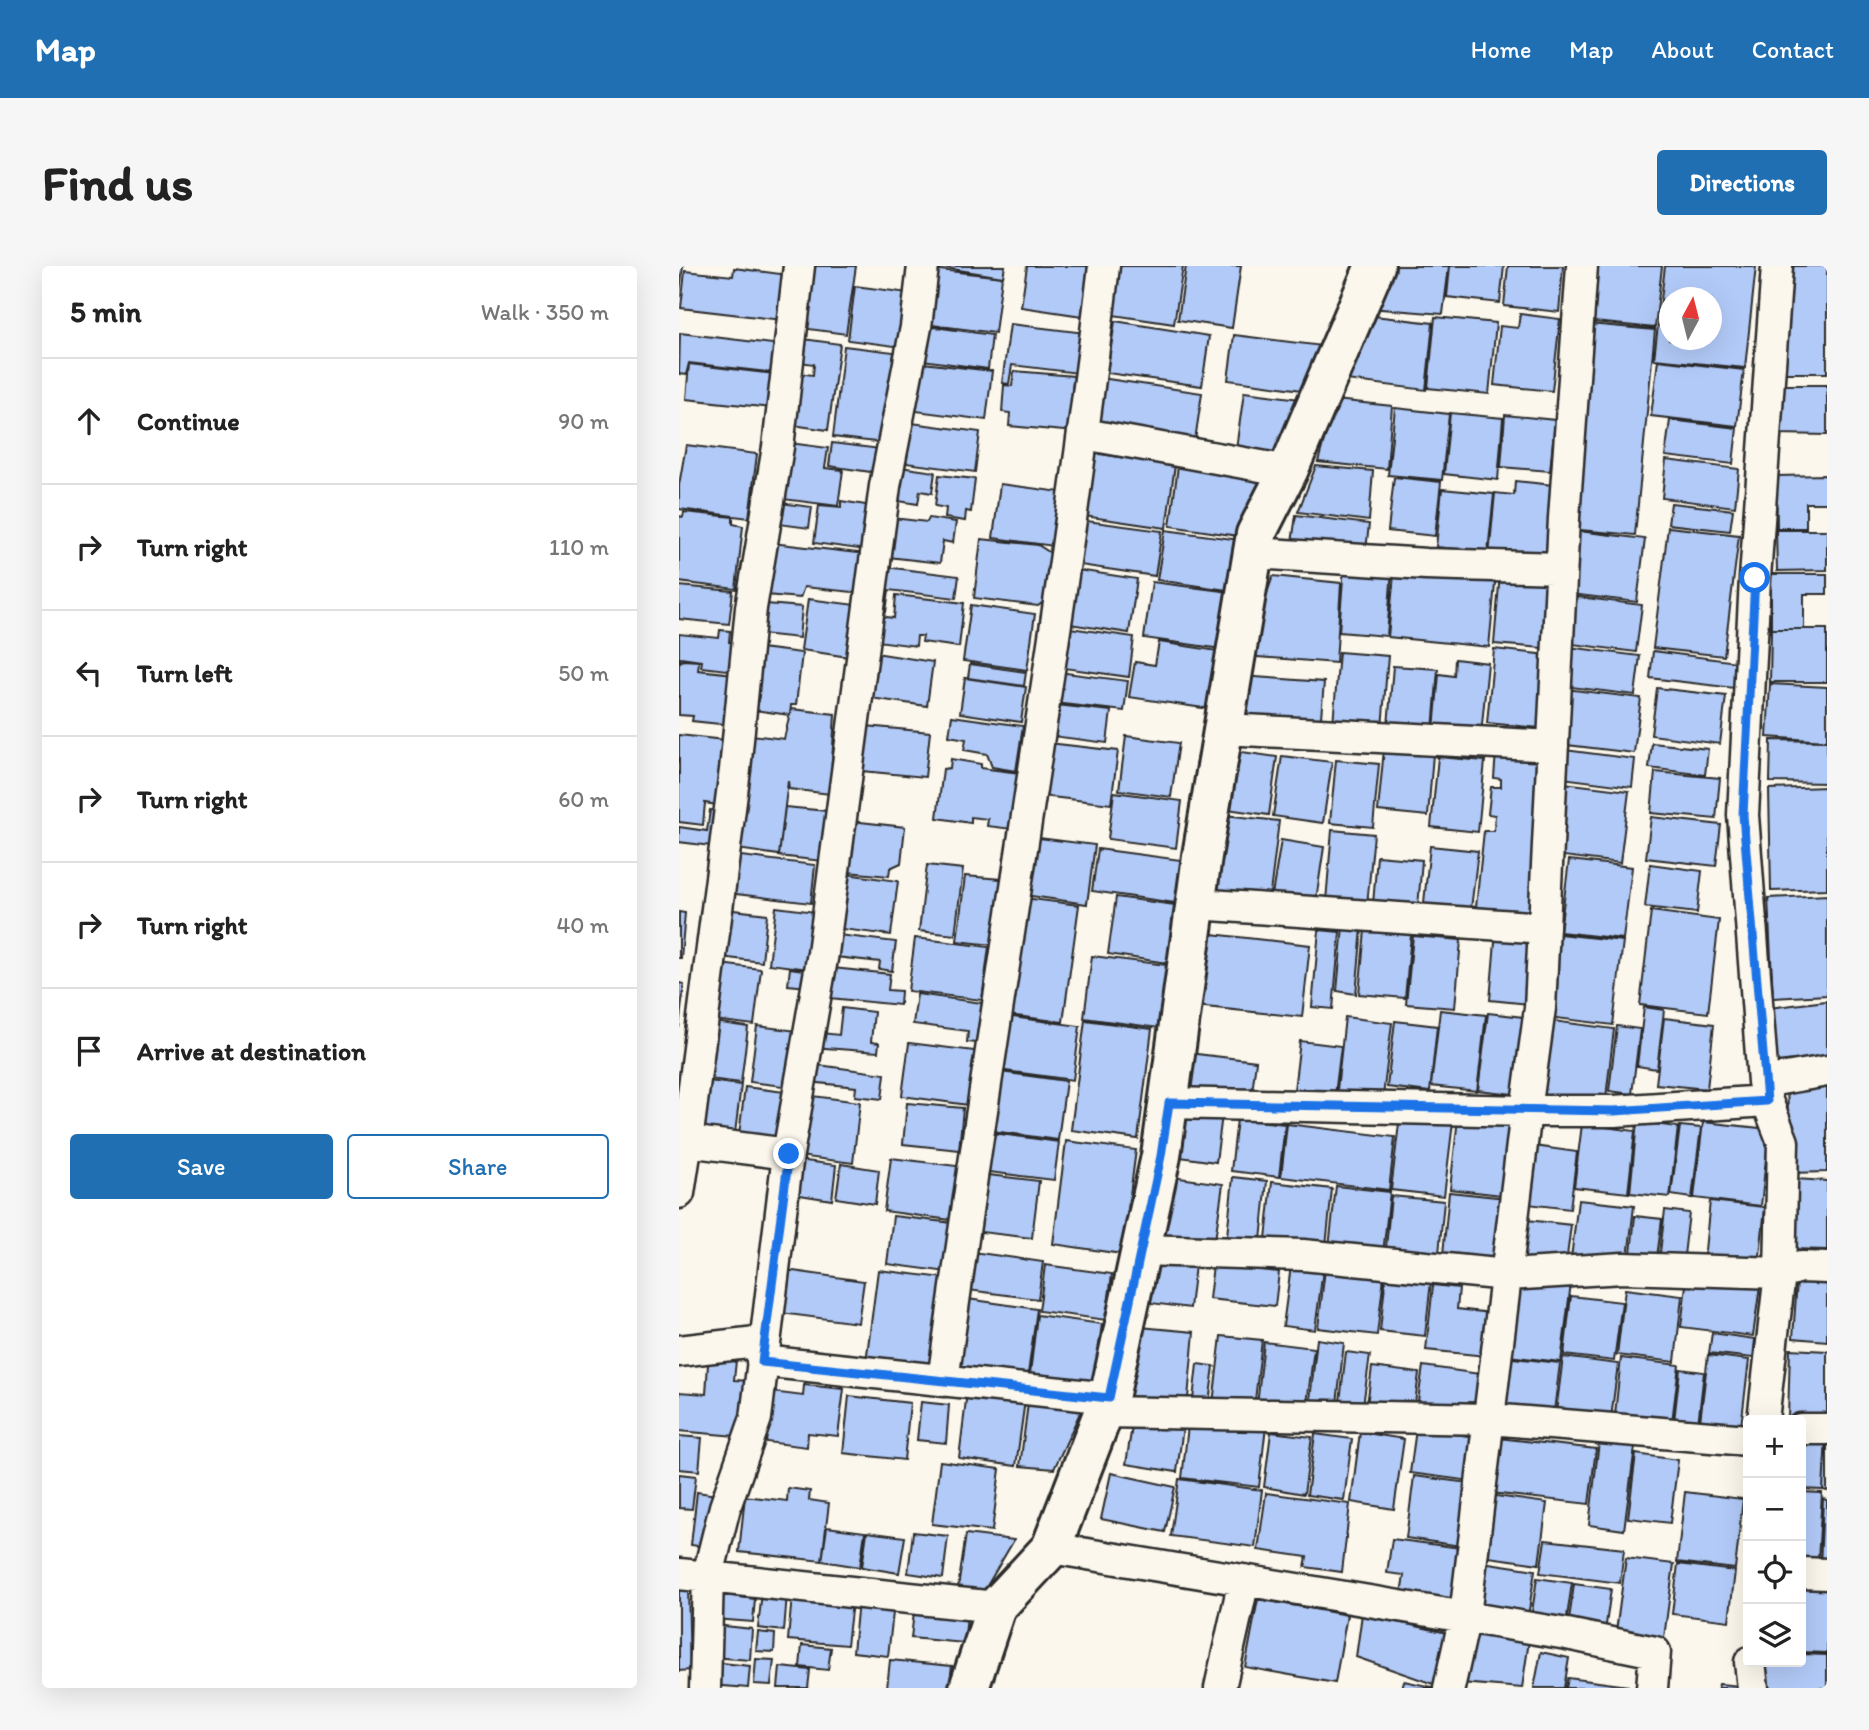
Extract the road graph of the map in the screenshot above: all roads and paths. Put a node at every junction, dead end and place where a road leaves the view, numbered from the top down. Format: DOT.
graph roads {
  1 [pos="799,266"];
  2 [pos="923,266"];
  3 [pos="1104,266"];
  4 [pos="1375,266"];
  5 [pos="1582,266"];
  6 [pos="1777,266"];
  7 [pos="1084,435"];
  8 [pos="1288,471"];
  9 [pos="1254,553"];
  10 [pos="1561,568"];
  11 [pos="1224,729"];
  12 [pos="1553,746"];
  13 [pos="1196,904"];
  14 [pos="1544,928"];
  15 [pos="1827,1071"];
  16 [pos="1765,1092"];
  17 [pos="1169,1103"];
  18 [pos="1526,1111"];
  19 [pos="687,1141"];
  20 [pos="789,1154"];
  21 [pos="679,1193"];
  22 [pos="1141,1250"];
  23 [pos="1827,1268"];
  24 [pos="1780,1273"];
  25 [pos="1507,1275"];
  26 [pos="679,1351"];
  27 [pos="763,1351"];
  28 [pos="943,1381"];
  29 [pos="1107,1405"];
  30 [pos="1764,1415"];
  31 [pos="1490,1419"];
  32 [pos="1806,1429"];
  33 [pos="1827,1429"];
  34 [pos="1743,1440"];
  35 [pos="1051,1548"];
  36 [pos="1806,1573"];
  37 [pos="693,1574"];
  38 [pos="1827,1574"];
  39 [pos="1244,1580"];
  40 [pos="996,1607"];
  41 [pos="1465,1616"];
  42 [pos="1751,1667"];
  43 [pos="705,1688"];
  44 [pos="969,1688"];
  45 [pos="1220,1688"];
  46 [pos="1449,1688"];
  47 [pos="1652,1688"];
  48 [pos="1753,1688"];
  1 -- 19 [label="street"];
  2 -- 20 [label="street"];
  3 -- 7 [label="street"];
  4 -- 8 [label="main road"];
  5 -- 10 [label="street"];
  6 -- 16 [label="street"];
  7 -- 8 [label="street"];
  7 -- 28 [label="street"];
  8 -- 9 [label="main road"];
  9 -- 10 [label="street"];
  9 -- 11 [label="main road"];
  10 -- 12 [label="street"];
  11 -- 12 [label="street"];
  11 -- 13 [label="main road"];
  12 -- 14 [label="street"];
  13 -- 14 [label="street"];
  13 -- 17 [label="main road"];
  14 -- 18 [label="street"];
  15 -- 16 [label="street"];
  16 -- 18 [label="street"];
  16 -- 24 [label="street"];
  17 -- 18 [label="street"];
  17 -- 22 [label="main road"];
  18 -- 25 [label="street"];
  19 -- 20 [label="street"];
  19 -- 21 [label="street"];
  20 -- 27 [label="street"];
  22 -- 25 [label="street"];
  22 -- 29 [label="main road"];
  23 -- 24 [label="street"];
  24 -- 25 [label="street"];
  24 -- 30 [label="street"];
  25 -- 31 [label="street"];
  26 -- 27 [label="street"];
  27 -- 28 [label="street"];
  27 -- 37 [label="street"];
  28 -- 29 [label="street"];
  29 -- 31 [label="street"];
  29 -- 35 [label="main road"];
  31 -- 34 [label="street"];
  31 -- 41 [label="street"];
  32 -- 33 [label="street"];
  35 -- 39 [label="street"];
  35 -- 40 [label="main road"];
  36 -- 38 [label="street"];
  37 -- 40 [label="street"];
  37 -- 43 [label="street"];
  39 -- 41 [label="street"];
  39 -- 45 [label="street"];
  40 -- 44 [label="main road"];
  41 -- 46 [label="street"];
  41 -- 47 [label="street"];
  42 -- 48 [label="street"];
}
